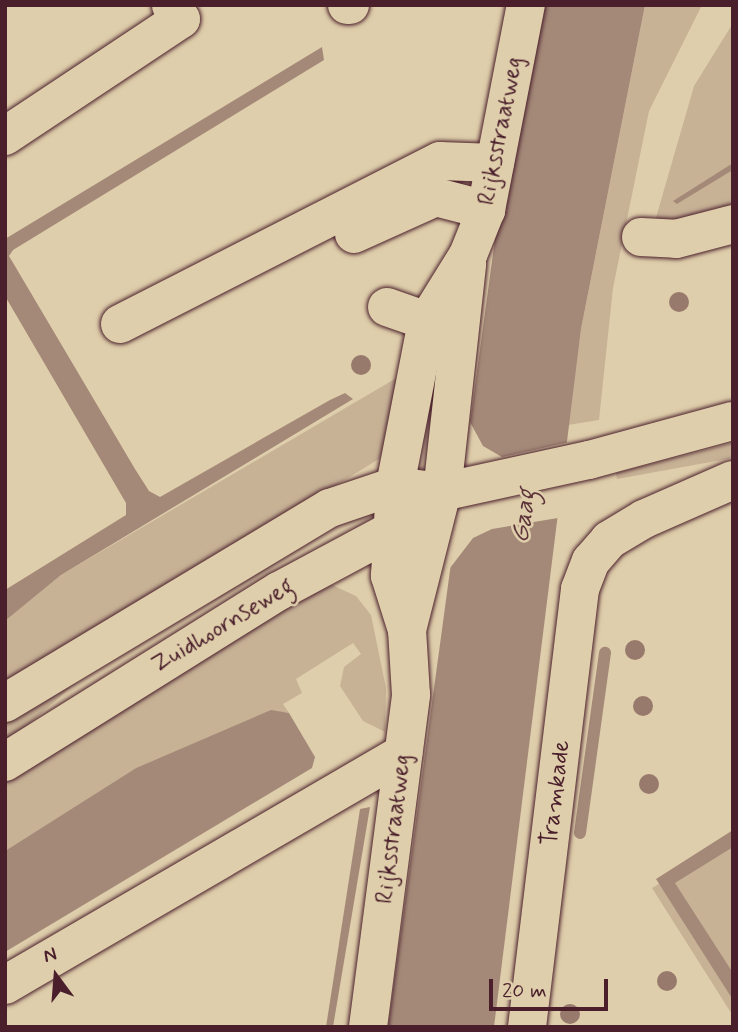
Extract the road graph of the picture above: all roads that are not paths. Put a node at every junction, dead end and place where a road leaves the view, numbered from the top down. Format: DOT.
graph roads {
  1 [pos="172,5"];
  2 [pos="526,5"];
  3 [pos="5,136"];
  4 [pos="495,163"];
  5 [pos="486,210"];
  6 [pos="733,224"];
  7 [pos="354,234"];
  8 [pos="641,236"];
  9 [pos="468,255"];
  10 [pos="387,307"];
  11 [pos="427,321"];
  12 [pos="120,324"];
  13 [pos="733,421"];
  14 [pos="733,480"];
  15 [pos="395,486"];
  16 [pos="452,489"];
  17 [pos="393,530"];
  18 [pos="407,630"];
  19 [pos="5,703"];
  20 [pos="403,753"];
  21 [pos="5,762"];
  22 [pos="5,985"];
  23 [pos="368,1027"];
  24 [pos="527,1027"];
  1 -- 3 [label="street"];
  2 -- 4 [label="street, Rijksstraatweg"];
  4 -- 5 [label="street, Rijksstraatweg"];
  4 -- 12 [label="street"];
  5 -- 7 [label="street"];
  5 -- 9 [label="street, Rijksstraatweg"];
  6 -- 8 [label="street"];
  9 -- 11 [label="street, Rijksstraatweg"];
  9 -- 16 [label="street, Rijksstraatweg"];
  10 -- 11 [label="street"];
  11 -- 15 [label="street, Rijksstraatweg"];
  13 -- 16 [label="street, Zuidhoornseweg"];
  14 -- 24 [label="street, Tramkade"];
  15 -- 16 [label="street, Zuidhoornseweg"];
  15 -- 17 [label="street, Rijksstraatweg"];
  15 -- 19 [label="street, Zuidhoornseweg"];
  16 -- 17 [label="street, Zuidhoornseweg"];
  16 -- 18 [label="street, Rijksstraatweg"];
  17 -- 18 [label="street, Rijksstraatweg"];
  17 -- 21 [label="street, Zuidhoornseweg"];
  18 -- 20 [label="street, Rijksstraatweg"];
  20 -- 22 [label="street"];
  20 -- 23 [label="street, Rijksstraatweg"];
}
